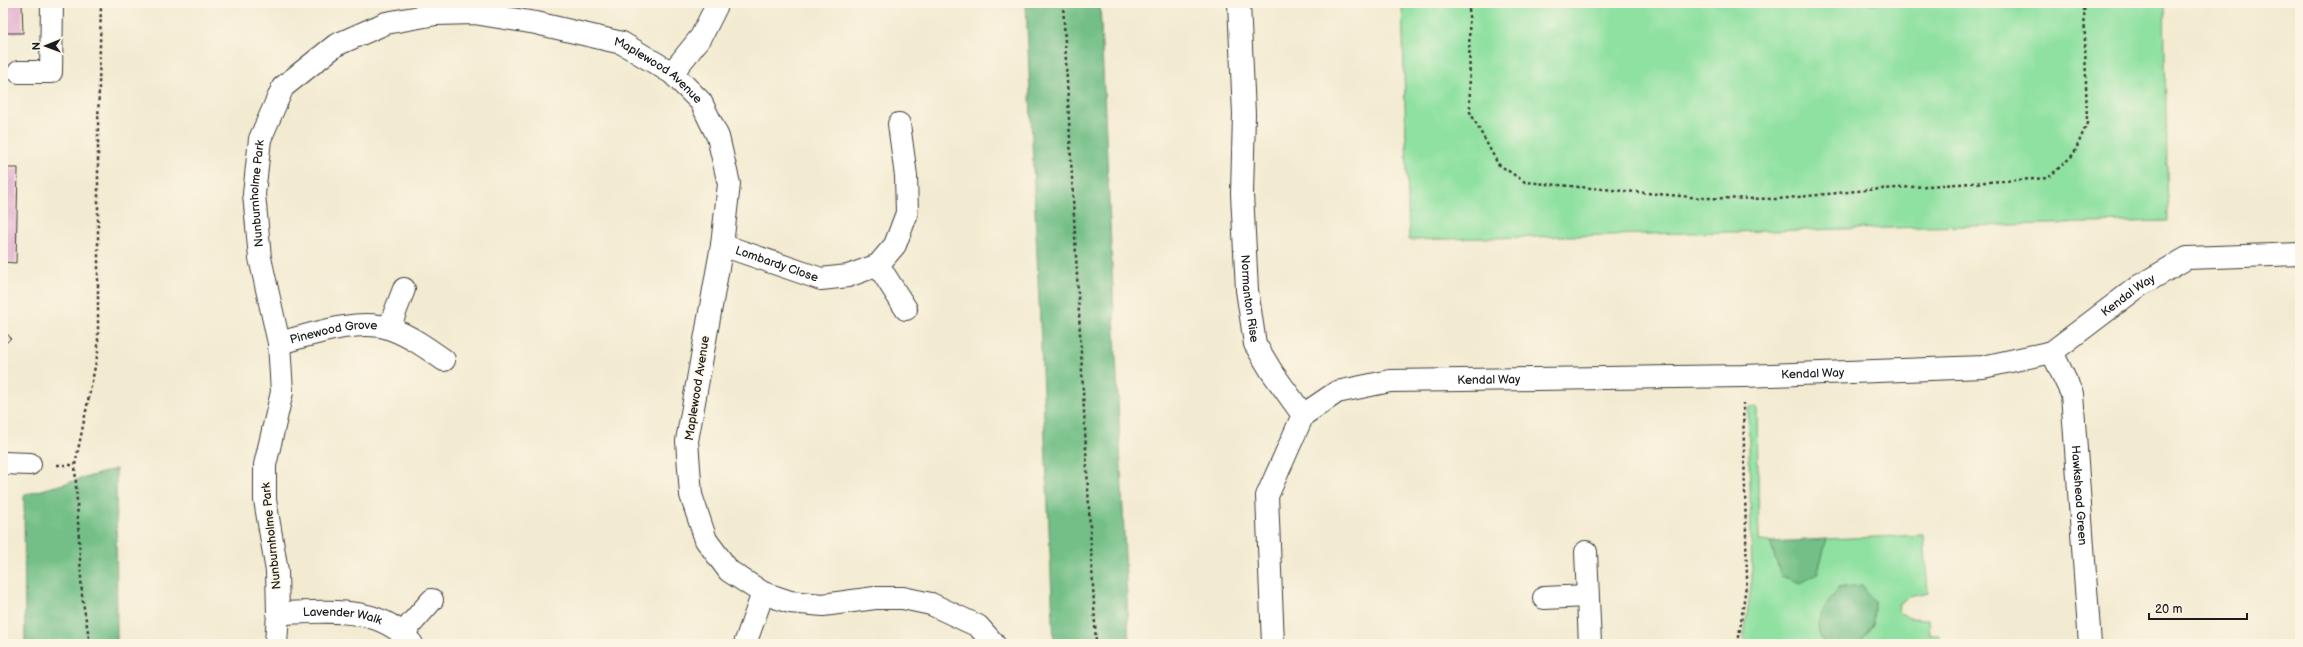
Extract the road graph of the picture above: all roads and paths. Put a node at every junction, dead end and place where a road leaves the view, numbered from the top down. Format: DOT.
graph roads {
  1 [pos="52,3"];
  2 [pos="101,3"];
  3 [pos="718,3"];
  4 [pos="1064,3"];
  5 [pos="1238,3"];
  6 [pos="1469,3"];
  7 [pos="2084,3"];
  8 [pos="435,9"];
  9 [pos="536,23"];
  10 [pos="19,72"];
  11 [pos="672,73"];
  12 [pos="899,124"];
  13 [pos="722,245"];
  14 [pos="2300,254"];
  15 [pos="878,265"];
  16 [pos="404,289"];
  17 [pos="906,309"];
  18 [pos="389,328"];
  19 [pos="279,343"];
  20 [pos="2052,352"];
  21 [pos="444,360"];
  22 [pos="1743,376"];
  23 [pos="1303,415"];
  24 [pos="3,463"];
  25 [pos="30,464"];
  26 [pos="1586,552"];
  27 [pos="764,593"];
  28 [pos="1587,596"];
  29 [pos="1544,598"];
  30 [pos="432,600"];
  31 [pos="278,613"];
  32 [pos="408,638"];
  33 [pos="90,644"];
  34 [pos="276,644"];
  35 [pos="745,644"];
  36 [pos="994,644"];
  37 [pos="1096,644"];
  38 [pos="1273,644"];
  39 [pos="1590,644"];
  40 [pos="1738,644"];
  41 [pos="2090,644"];
  1 -- 10 [label="street"];
  2 -- 33 [label="path"];
  3 -- 11 [label="street"];
  4 -- 37 [label="path"];
  5 -- 23 [label="street, Normanton Rise"];
  6 -- 7 [label="path"];
  8 -- 9 [label="street, Nunburnholme Park"];
  8 -- 19 [label="street, Nunburnholme Park"];
  9 -- 11 [label="street, Maplewood Avenue"];
  11 -- 13 [label="street, Maplewood Avenue"];
  12 -- 15 [label="street, Lombardy Close"];
  13 -- 15 [label="street, Lombardy Close"];
  13 -- 27 [label="street, Maplewood Avenue"];
  14 -- 20 [label="street, Kendal Way"];
  15 -- 17 [label="street"];
  16 -- 18 [label="street, Pinewood Grove"];
  18 -- 19 [label="street, Pinewood Grove"];
  18 -- 21 [label="street, Pinewood Grove"];
  19 -- 31 [label="street, Nunburnholme Park"];
  20 -- 22 [label="street, Kendal Way"];
  20 -- 41 [label="street, Hawkshead Green"];
  22 -- 23 [label="street, Kendal Way"];
  22 -- 40 [label="path"];
  23 -- 38 [label="street"];
  24 -- 25 [label="street"];
  26 -- 28 [label="street"];
  27 -- 35 [label="street"];
  27 -- 36 [label="street, Maplewood Avenue"];
  28 -- 29 [label="street"];
  28 -- 39 [label="street"];
  30 -- 32 [label="street, Lavender Walk"];
  31 -- 32 [label="street, Lavender Walk"];
  31 -- 34 [label="street, Nunburnholme Park"];
}
